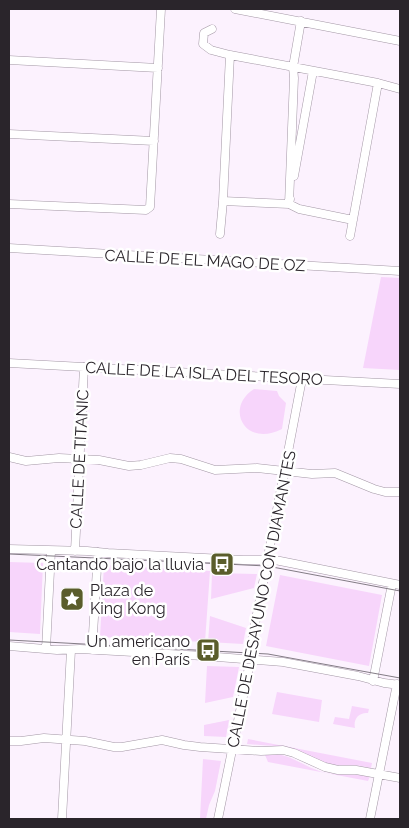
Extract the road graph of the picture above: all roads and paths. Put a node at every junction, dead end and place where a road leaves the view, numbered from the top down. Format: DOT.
graph roads {
  1 [pos="161,9"];
  2 [pos="235,9"];
  3 [pos="301,21"];
  4 [pos="212,29"];
  5 [pos="400,40"];
  6 [pos="230,55"];
  7 [pos="9,60"];
  8 [pos="293,67"];
  9 [pos="158,68"];
  10 [pos="313,71"];
  11 [pos="378,83"];
  12 [pos="400,88"];
  13 [pos="9,134"];
  14 [pos="154,142"];
  15 [pos="223,201"];
  16 [pos="9,204"];
  17 [pos="289,204"];
  18 [pos="353,220"];
  19 [pos="220,234"];
  20 [pos="350,236"];
  21 [pos="9,248"];
  22 [pos="400,272"];
  23 [pos="9,363"];
  24 [pos="84,367"];
  25 [pos="302,379"];
  26 [pos="400,384"];
  27 [pos="9,457"];
  28 [pos="79,459"];
  29 [pos="285,470"];
  30 [pos="400,492"];
  31 [pos="9,548"];
  32 [pos="51,551"];
  33 [pos="75,551"];
  34 [pos="98,552"];
  35 [pos="268,560"];
  36 [pos="396,585"];
  37 [pos="9,646"];
  38 [pos="46,649"];
  39 [pos="71,650"];
  40 [pos="92,650"];
  41 [pos="250,660"];
  42 [pos="373,681"];
  43 [pos="399,684"];
  44 [pos="66,740"];
  45 [pos="9,741"];
  46 [pos="233,749"];
  47 [pos="378,774"];
  48 [pos="400,778"];
  49 [pos="62,819"];
  50 [pos="218,819"];
  51 [pos="370,819"];
  1 -- 9 [label="street"];
  2 -- 3 [label="street"];
  3 -- 5 [label="street"];
  3 -- 8 [label="street"];
  4 -- 6 [label="street"];
  6 -- 8 [label="street"];
  6 -- 15 [label="street"];
  7 -- 9 [label="street"];
  8 -- 10 [label="street"];
  8 -- 17 [label="street"];
  9 -- 14 [label="street"];
  10 -- 11 [label="street"];
  10 -- 17 [label="street"];
  11 -- 12 [label="street"];
  11 -- 18 [label="street"];
  13 -- 14 [label="street"];
  14 -- 16 [label="street"];
  15 -- 17 [label="street"];
  15 -- 19 [label="street"];
  17 -- 18 [label="street"];
  18 -- 20 [label="street"];
  21 -- 22 [label="street, CALLE DE EL MAGO DE OZ"];
  23 -- 24 [label="street, CALLE DE LA ISLA DEL TESORO"];
  24 -- 25 [label="street, CALLE DE LA ISLA DEL TESORO"];
  24 -- 28 [label="street, CALLE DE TITANIC"];
  25 -- 26 [label="street, CALLE DE LA ISLA DEL TESORO"];
  25 -- 29 [label="street, CALLE DE DESAYUNO CON DIAMANTES"];
  27 -- 28 [label="street"];
  28 -- 29 [label="street"];
  28 -- 33 [label="street, CALLE DE TITANIC"];
  29 -- 30 [label="street"];
  29 -- 35 [label="street, CALLE DE DESAYUNO CON DIAMANTES"];
  31 -- 32 [label="street"];
  32 -- 33 [label="street"];
  32 -- 38 [label="street"];
  33 -- 34 [label="street"];
  34 -- 35 [label="street"];
  34 -- 40 [label="street"];
  35 -- 36 [label="street"];
  35 -- 41 [label="street, CALLE DE DESAYUNO CON DIAMANTES"];
  36 -- 42 [label="street"];
  37 -- 38 [label="street"];
  38 -- 39 [label="street"];
  39 -- 40 [label="street"];
  39 -- 44 [label="street"];
  40 -- 41 [label="street"];
  41 -- 42 [label="street"];
  41 -- 46 [label="street, CALLE DE DESAYUNO CON DIAMANTES"];
  42 -- 43 [label="street"];
  43 -- 47 [label="street"];
  44 -- 45 [label="street"];
  44 -- 46 [label="street"];
  44 -- 49 [label="street"];
  46 -- 47 [label="street"];
  46 -- 50 [label="street, CALLE DE DESAYUNO CON DIAMANTES"];
  47 -- 48 [label="street"];
  47 -- 51 [label="street"];
}
